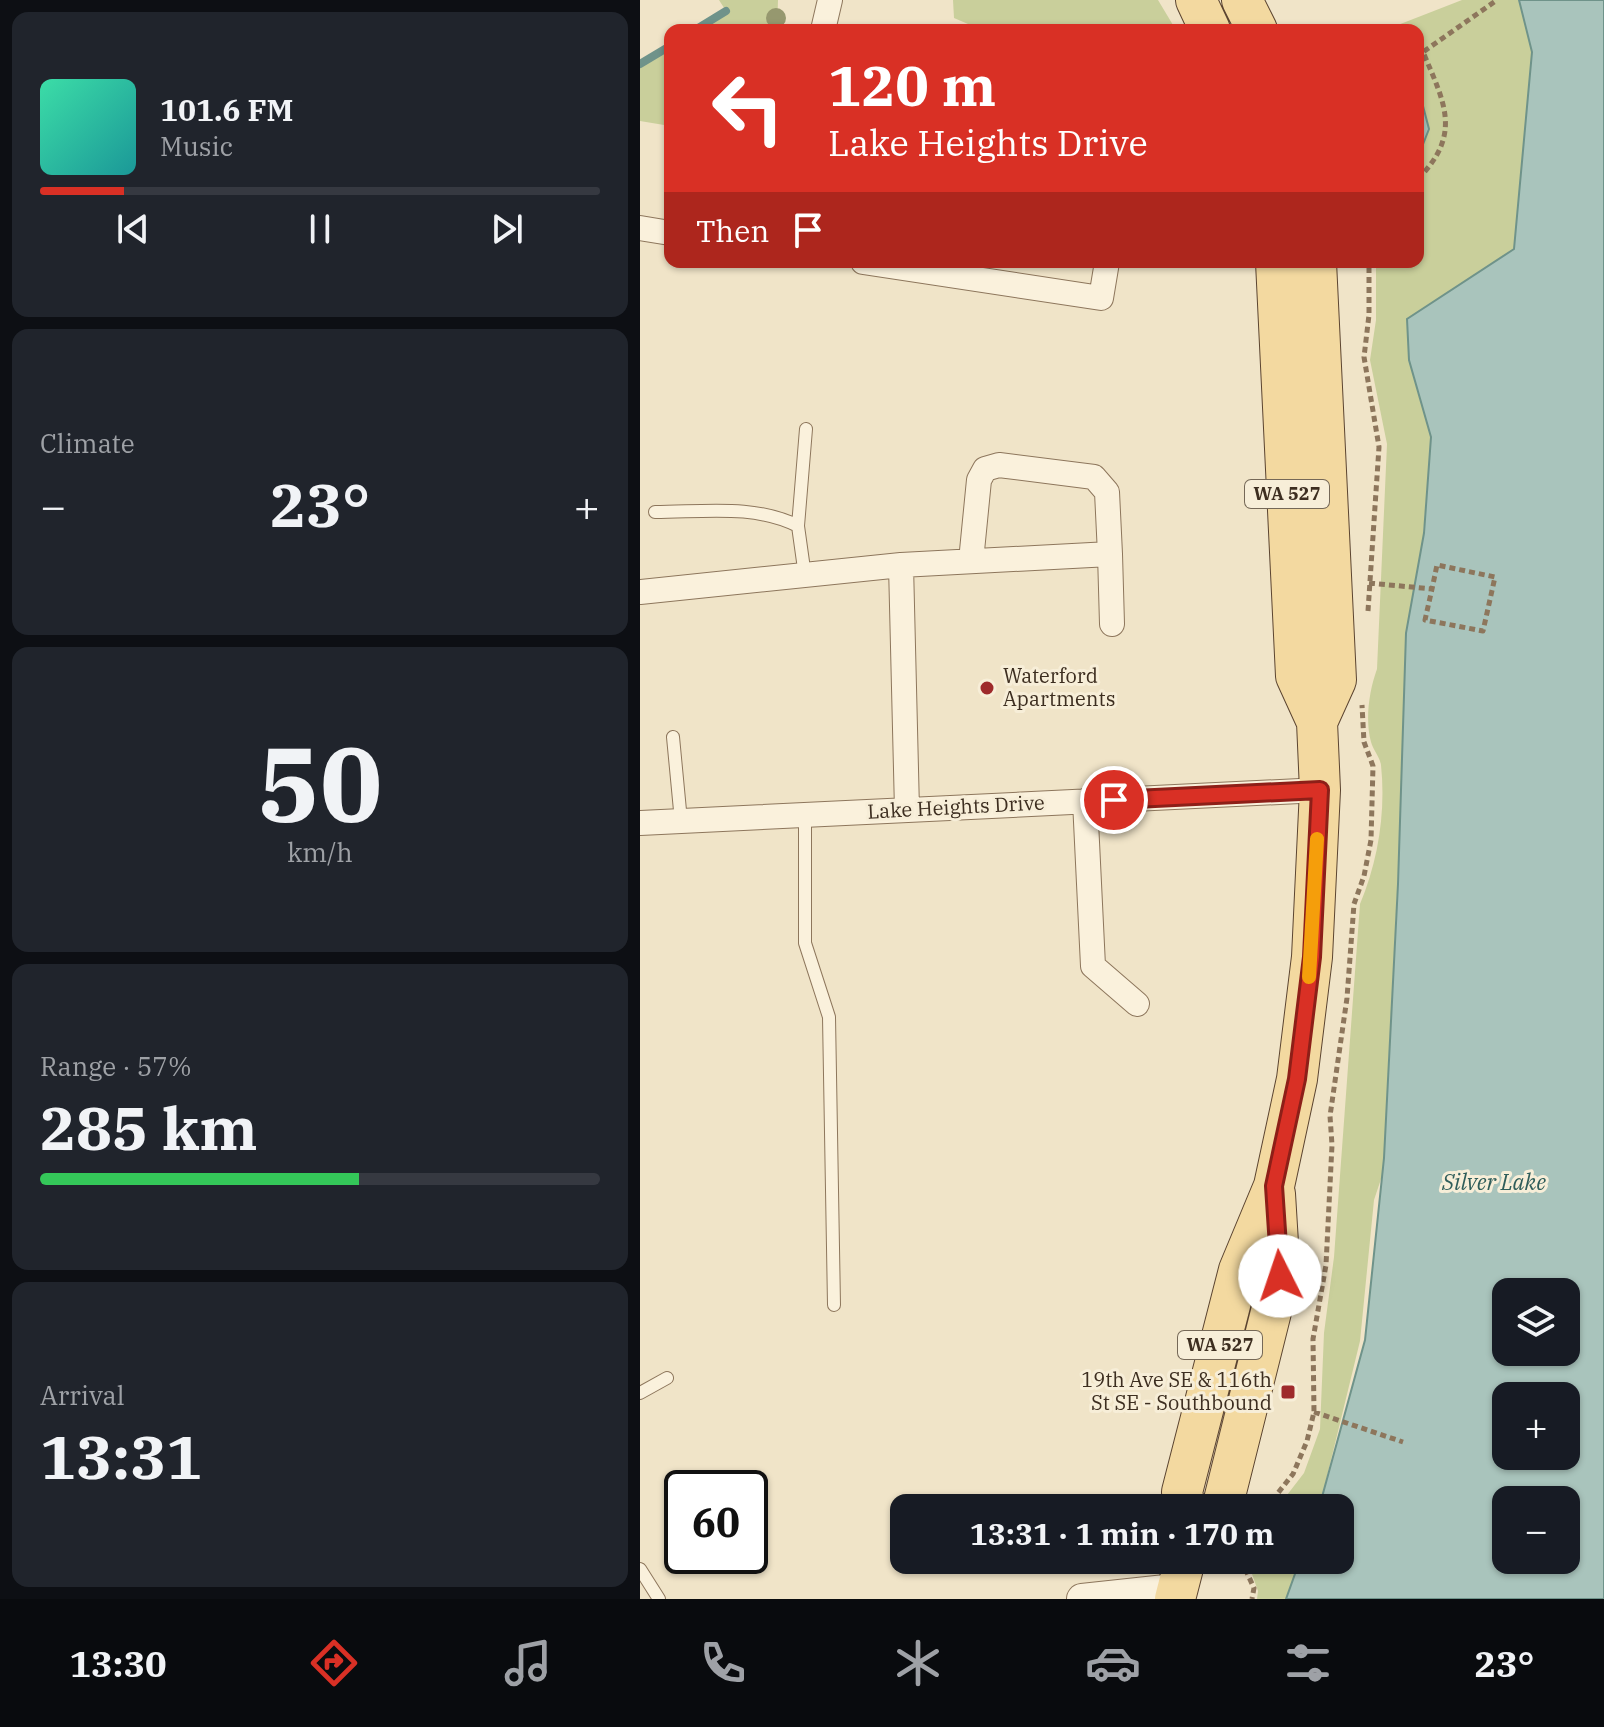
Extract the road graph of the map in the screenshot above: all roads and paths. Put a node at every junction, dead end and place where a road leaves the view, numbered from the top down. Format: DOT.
graph roads {
  1 [pos="830,0"];
  2 [pos="1196,0"];
  3 [pos="1242,0"];
  4 [pos="1497,0"];
  5 [pos="824,24"];
  6 [pos="1207,24"];
  7 [pos="1254,24"];
  8 [pos="1424,51"];
  9 [pos="1424,54"];
  10 [pos="1424,173"];
  11 [pos="640,228"];
  12 [pos="664,232"];
  13 [pos="903,268"];
  14 [pos="1106,268"];
  15 [pos="1276,268"];
  16 [pos="1316,268"];
  17 [pos="806,429"];
  18 [pos="655,512"];
  19 [pos="798,526"];
  20 [pos="1110,554"];
  21 [pos="971,561"];
  22 [pos="901,565"];
  23 [pos="805,576"];
  24 [pos="1369,583"];
  25 [pos="1432,589"];
  26 [pos="640,592"];
  27 [pos="1112,624"];
  28 [pos="1317,722"];
  29 [pos="673,737"];
  30 [pos="1320,790"];
  31 [pos="1085,801"];
  32 [pos="907,810"];
  33 [pos="805,815"];
  34 [pos="681,821"];
  35 [pos="640,823"];
  36 [pos="1137,1004"];
  37 [pos="1274,1186"];
  38 [pos="834,1305"];
  39 [pos="667,1378"];
  40 [pos="640,1393"];
  41 [pos="1314,1412"];
  42 [pos="1403,1442"];
  43 [pos="1182,1494"];
  44 [pos="1226,1494"];
  45 [pos="640,1569"];
  46 [pos="1248,1574"];
  47 [pos="1178,1583"];
  48 [pos="659,1599"];
  49 [pos="1082,1599"];
  50 [pos="1252,1599"];
  1 -- 5 [label="street"];
  2 -- 6 [label="main road"];
  3 -- 7 [label="main road"];
  4 -- 8 [label="path"];
  9 -- 10 [label="path"];
  11 -- 12 [label="street"];
  13 -- 14 [label="street"];
  15 -- 28 [label="main road, WA 527"];
  16 -- 28 [label="main road, WA 527"];
  17 -- 19 [label="lane"];
  18 -- 19 [label="lane"];
  19 -- 23 [label="lane"];
  20 -- 21 [label="street"];
  20 -- 21 [label="street"];
  20 -- 27 [label="street"];
  21 -- 22 [label="street"];
  22 -- 23 [label="street"];
  22 -- 32 [label="street"];
  23 -- 26 [label="street"];
  24 -- 25 [label="path"];
  25 -- 25 [label="path"];
  28 -- 30 [label="main road, WA 527"];
  29 -- 34 [label="lane"];
  30 -- 31 [label="street, Lake Heights Drive"];
  30 -- 37 [label="main road, WA 527"];
  31 -- 32 [label="street, Lake Heights Drive"];
  31 -- 36 [label="street"];
  32 -- 33 [label="street, Lake Heights Drive"];
  33 -- 34 [label="street, Lake Heights Drive"];
  33 -- 38 [label="lane"];
  34 -- 35 [label="street, Lake Heights Drive"];
  37 -- 43 [label="main road, WA 527"];
  37 -- 44 [label="main road, WA 527"];
  39 -- 40 [label="lane"];
  41 -- 42 [label="path"];
  45 -- 48 [label="lane"];
  46 -- 50 [label="path"];
  47 -- 49 [label="street"];
}
